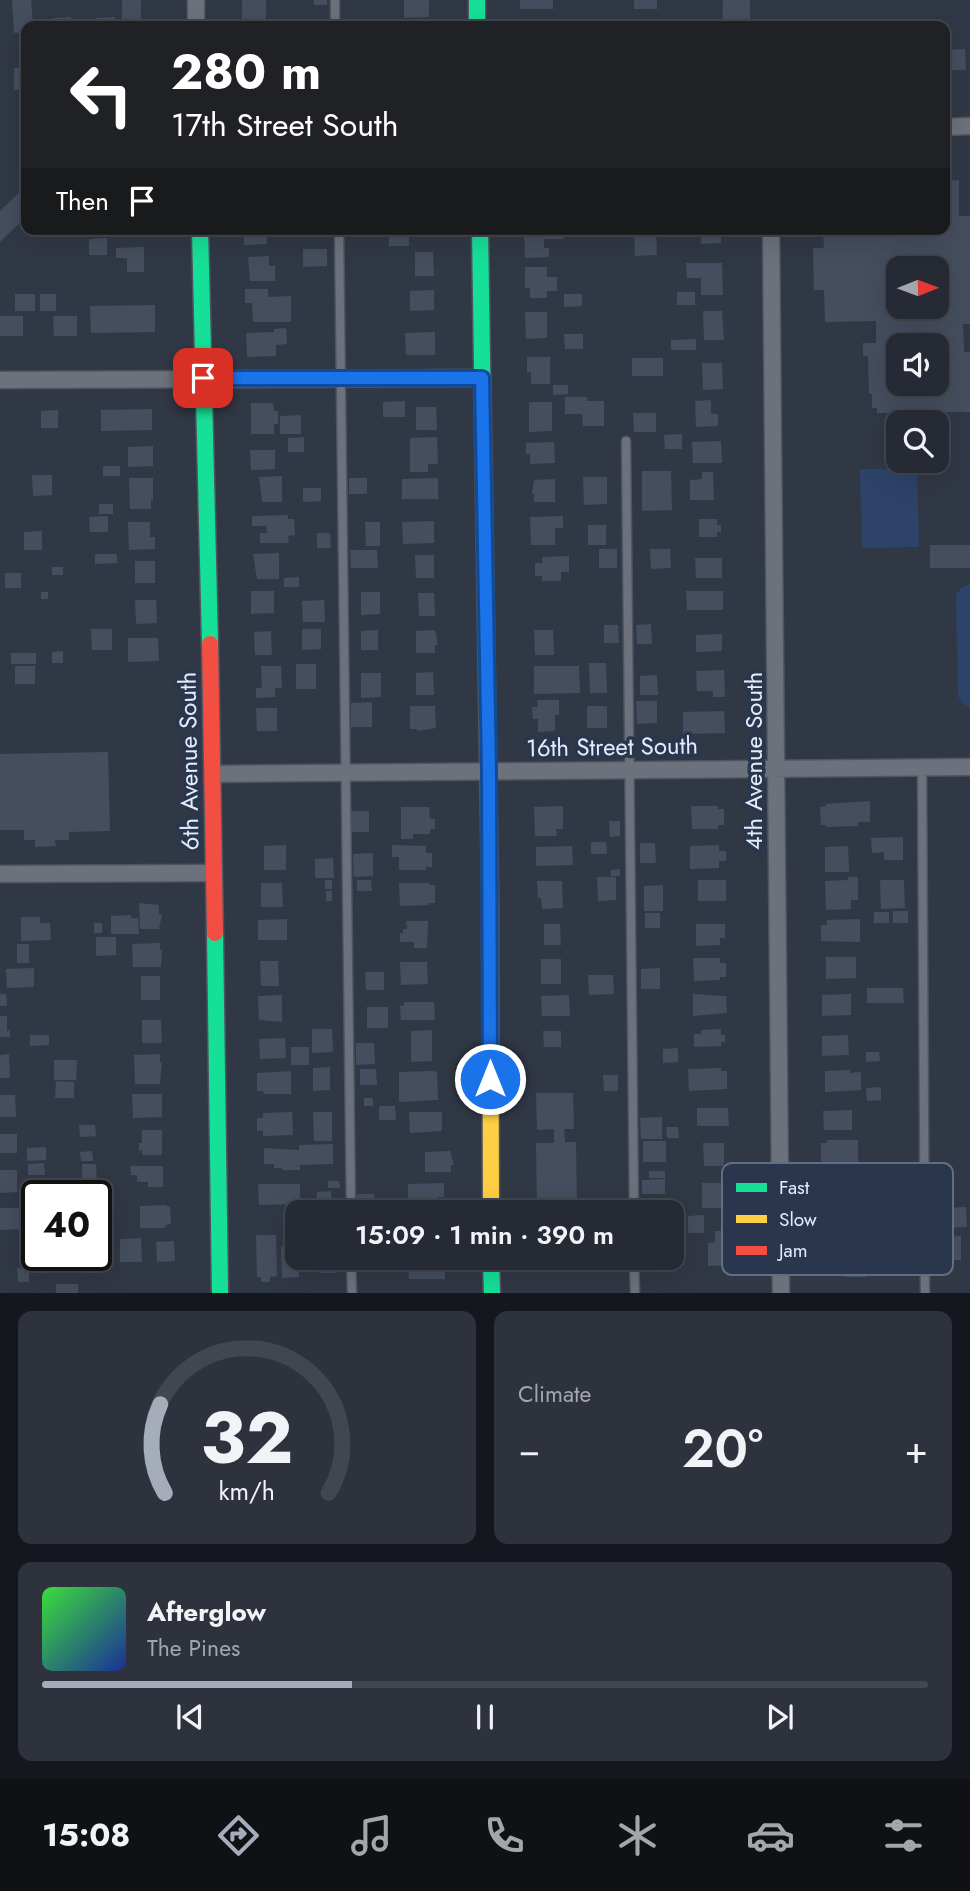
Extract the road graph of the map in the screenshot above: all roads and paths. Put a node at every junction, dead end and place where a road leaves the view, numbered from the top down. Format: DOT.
graph roads {
  1 [pos="196,0"];
  2 [pos="335,0"];
  3 [pos="477,0"];
  4 [pos="196,21"];
  5 [pos="335,21"];
  6 [pos="477,21"];
  7 [pos="970,126"];
  8 [pos="950,127"];
  9 [pos="200,235"];
  10 [pos="339,235"];
  11 [pos="480,235"];
  12 [pos="771,235"];
  13 [pos="203,378"];
  14 [pos="482,378"];
  15 [pos="342,379"];
  16 [pos="0,380"];
  17 [pos="626,440"];
  18 [pos="922,767"];
  19 [pos="970,767"];
  20 [pos="777,768"];
  21 [pos="631,769"];
  22 [pos="489,771"];
  23 [pos="347,773"];
  24 [pos="213,774"];
  25 [pos="213,873"];
  26 [pos="0,874"];
  27 [pos="780,1163"];
  28 [pos="924,1163"];
  29 [pos="351,1200"];
  30 [pos="491,1200"];
  31 [pos="634,1200"];
  32 [pos="351,1270"];
  33 [pos="491,1270"];
  34 [pos="634,1270"];
  35 [pos="781,1275"];
  36 [pos="925,1275"];
  37 [pos="220,1293"];
  38 [pos="352,1293"];
  39 [pos="492,1293"];
  40 [pos="635,1293"];
  41 [pos="781,1293"];
  42 [pos="925,1293"];
  1 -- 4 [label="street"];
  2 -- 5 [label="lane"];
  3 -- 6 [label="street"];
  7 -- 8 [label="street"];
  9 -- 13 [label="street, 6th Avenue South"];
  10 -- 15 [label="lane"];
  11 -- 14 [label="street"];
  12 -- 20 [label="street, 4th Avenue South"];
  13 -- 15 [label="street"];
  13 -- 16 [label="street"];
  13 -- 24 [label="street, 6th Avenue South"];
  14 -- 15 [label="street"];
  14 -- 22 [label="street"];
  15 -- 23 [label="lane"];
  17 -- 21 [label="lane"];
  18 -- 19 [label="street, 16th Street South"];
  18 -- 20 [label="street, 16th Street South"];
  18 -- 28 [label="lane"];
  20 -- 21 [label="street, 16th Street South"];
  20 -- 27 [label="street, 4th Avenue South"];
  21 -- 22 [label="street, 16th Street South"];
  21 -- 31 [label="lane"];
  22 -- 23 [label="street, 16th Street South"];
  22 -- 30 [label="street"];
  23 -- 24 [label="street, 16th Street South"];
  23 -- 29 [label="lane"];
  24 -- 25 [label="street, 6th Avenue South"];
  25 -- 26 [label="street"];
  25 -- 37 [label="street, 6th Avenue South"];
  32 -- 38 [label="lane"];
  33 -- 39 [label="street"];
  34 -- 40 [label="lane"];
  35 -- 41 [label="street, 4th Avenue South"];
  36 -- 42 [label="lane"];
}
